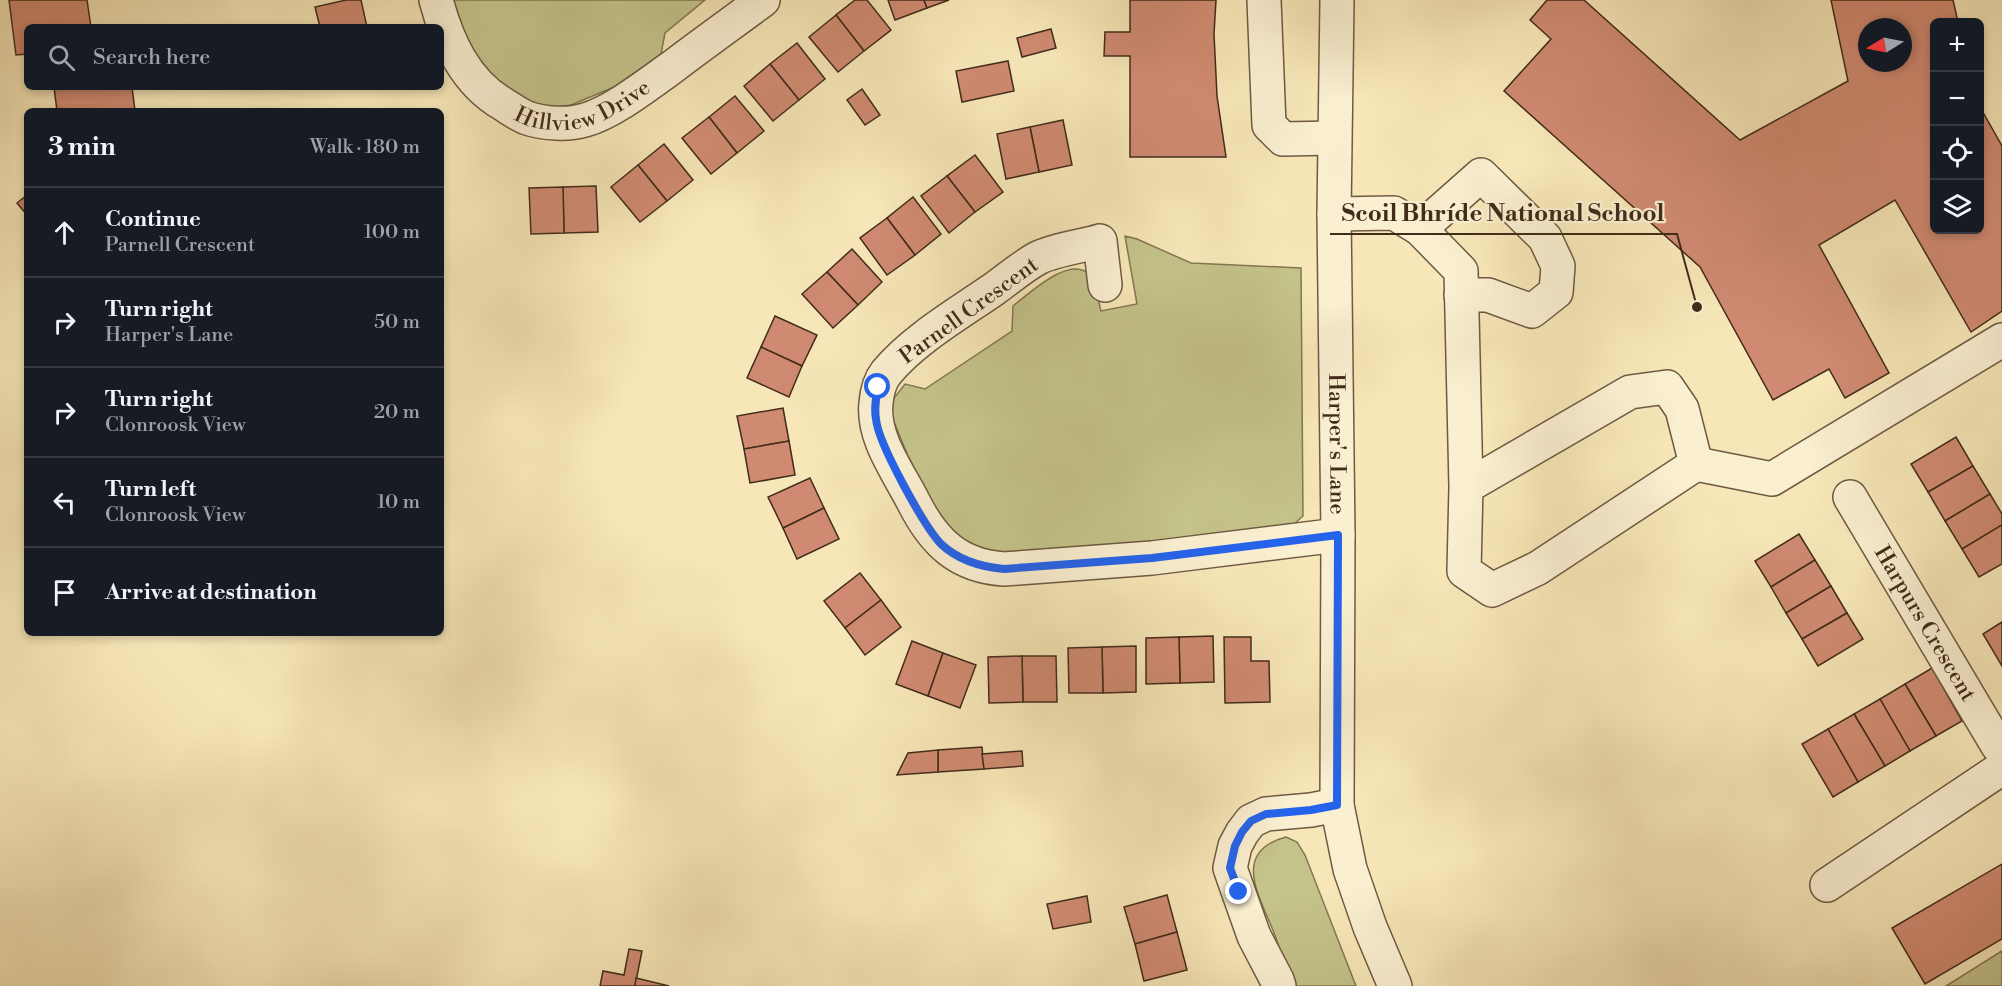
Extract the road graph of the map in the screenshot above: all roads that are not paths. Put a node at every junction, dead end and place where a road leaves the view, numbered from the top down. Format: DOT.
graph roads {
  1 [pos="436,0"];
  2 [pos="763,0"];
  3 [pos="1264,0"];
  4 [pos="1337,0"];
  5 [pos="1334,138"];
  6 [pos="1334,214"];
  7 [pos="1420,229"];
  8 [pos="1106,285"];
  9 [pos="1461,295"];
  10 [pos="2002,340"];
  11 [pos="1696,464"];
  12 [pos="1466,487"];
  13 [pos="1850,497"];
  14 [pos="1338,535"];
  15 [pos="2002,748"];
  16 [pos="2002,768"];
  17 [pos="1337,805"];
  18 [pos="1827,885"];
  19 [pos="1279,986"];
  20 [pos="1395,986"];
  1 -- 2 [label="street, Hillview Drive"];
  3 -- 5 [label="street"];
  4 -- 5 [label="street, Harper's Lane"];
  5 -- 6 [label="street, Harper's Lane"];
  6 -- 7 [label="street"];
  6 -- 14 [label="street, Harper's Lane"];
  7 -- 9 [label="street"];
  7 -- 9 [label="street"];
  8 -- 14 [label="street, Parnell Crescent"];
  9 -- 12 [label="street"];
  10 -- 11 [label="street"];
  11 -- 12 [label="street"];
  11 -- 12 [label="street"];
  13 -- 15 [label="street, Harpurs Crescent"];
  14 -- 17 [label="street, Harper's Lane"];
  16 -- 18 [label="street"];
  17 -- 19 [label="street"];
  17 -- 20 [label="street, Harper's Lane"];
}
